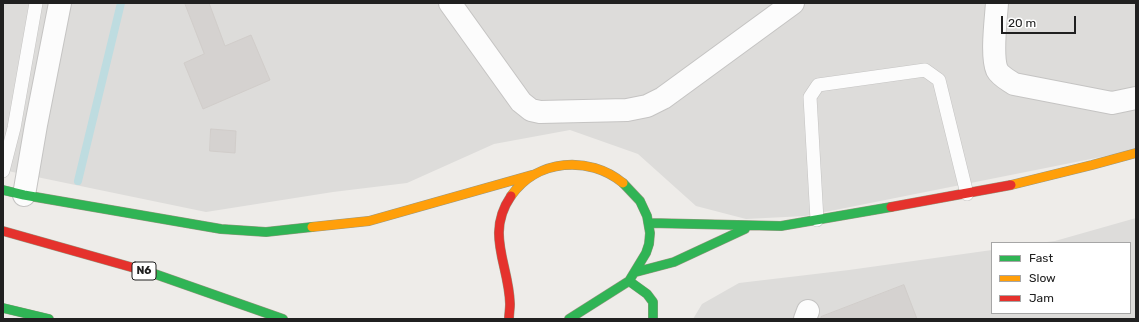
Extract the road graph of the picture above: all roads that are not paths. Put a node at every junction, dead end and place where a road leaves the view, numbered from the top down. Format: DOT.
graph roads {
  1 [pos="36,3"];
  2 [pos="60,3"];
  3 [pos="450,3"];
  4 [pos="793,3"];
  5 [pos="997,3"];
  6 [pos="1136,98"];
  7 [pos="1136,153"];
  8 [pos="3,172"];
  9 [pos="532,175"];
  10 [pos="3,190"];
  11 [pos="967,194"];
  12 [pos="24,195"];
  13 [pos="817,220"];
  14 [pos="650,223"];
  15 [pos="750,226"];
  16 [pos="3,231"];
  17 [pos="636,272"];
  18 [pos="629,281"];
  19 [pos="3,308"];
  20 [pos="49,319"];
  21 [pos="283,319"];
  22 [pos="509,319"];
  23 [pos="569,319"];
  24 [pos="653,319"];
  1 -- 8 [label="lane"];
  2 -- 12 [label="street"];
  3 -- 4 [label="street"];
  5 -- 6 [label="street"];
  7 -- 11 [label="street"];
  9 -- 12 [label="street"];
  9 -- 14 [label="street"];
  9 -- 22 [label="street"];
  10 -- 12 [label="street"];
  11 -- 13 [label="street"];
  11 -- 13 [label="lane"];
  13 -- 15 [label="street"];
  14 -- 15 [label="street"];
  14 -- 17 [label="street"];
  15 -- 17 [label="street"];
  16 -- 21 [label="street, N6"];
  17 -- 18 [label="street"];
  18 -- 23 [label="street"];
  18 -- 24 [label="street"];
  19 -- 20 [label="street"];
}
